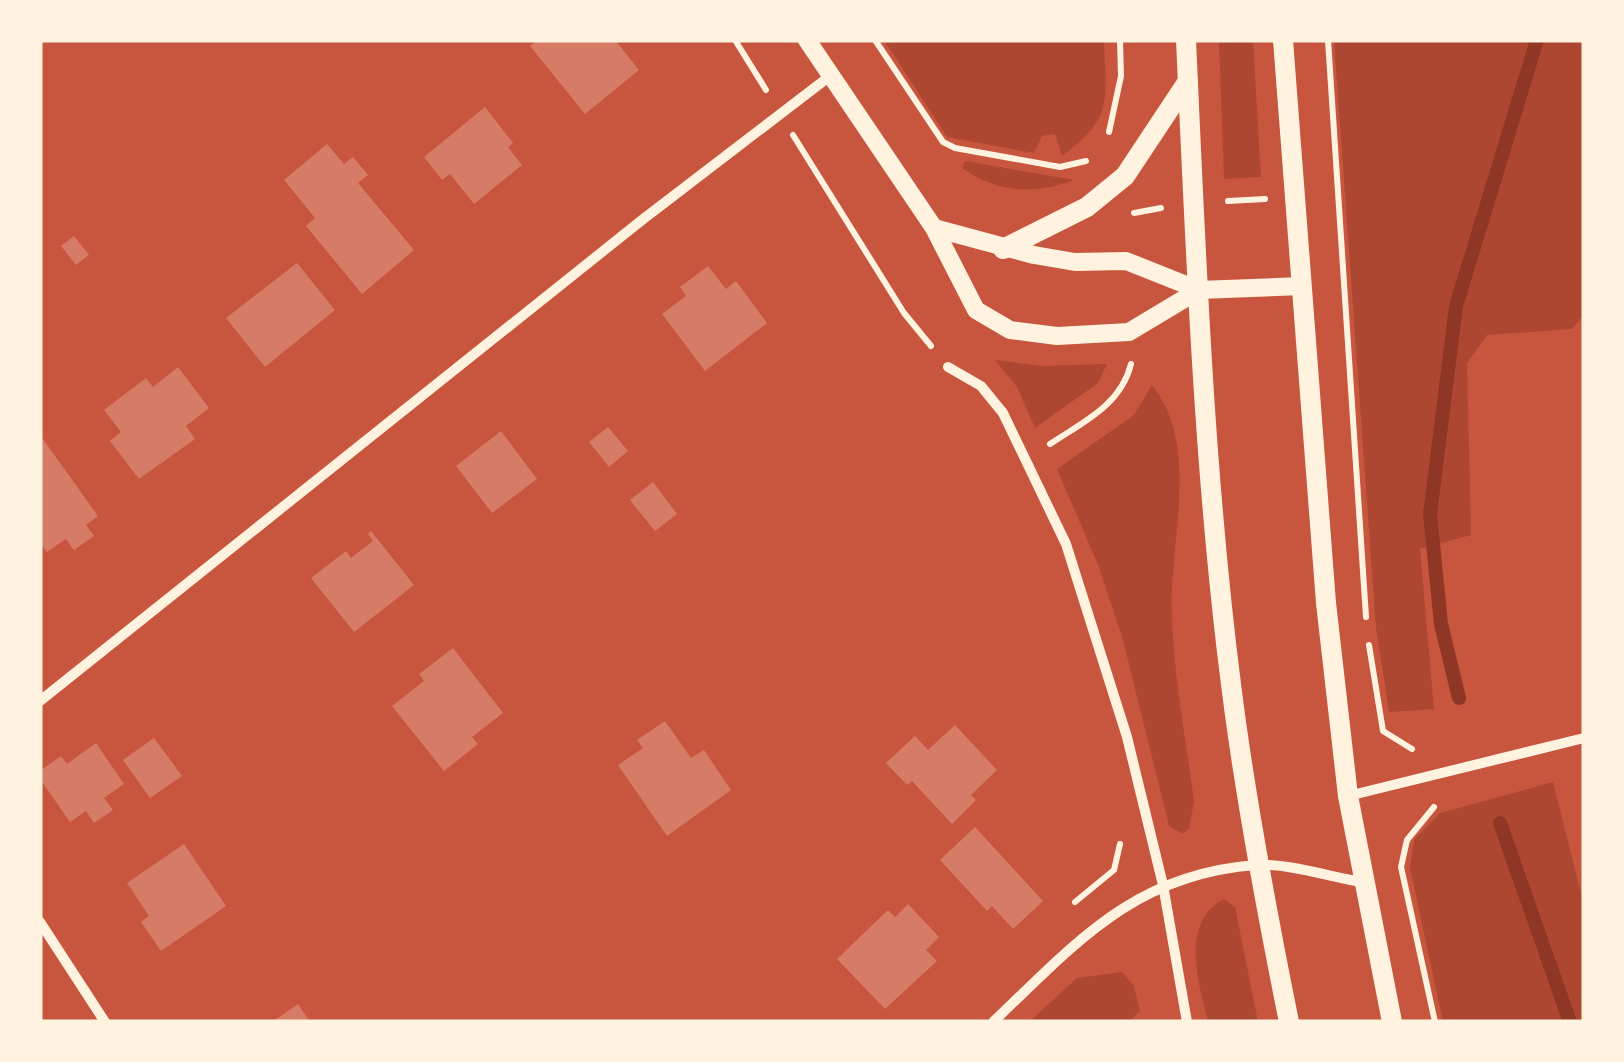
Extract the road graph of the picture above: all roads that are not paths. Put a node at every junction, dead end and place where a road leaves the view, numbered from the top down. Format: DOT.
graph roads {
  1 [pos="806,40"];
  2 [pos="1186,40"];
  3 [pos="1282,40"];
  4 [pos="830,76"];
  5 [pos="1188,81"];
  6 [pos="934,228"];
  7 [pos="1003,249"];
  8 [pos="1300,286"];
  9 [pos="1199,290"];
  10 [pos="948,367"];
  11 [pos="40,701"];
  12 [pos="1584,738"];
  13 [pos="1348,796"];
  14 [pos="1258,865"];
  15 [pos="1362,882"];
  16 [pos="1163,885"];
  17 [pos="40,922"];
  18 [pos="105,1022"];
  19 [pos="994,1022"];
  20 [pos="1186,1022"];
  21 [pos="1289,1022"];
  22 [pos="1392,1022"];
  1 -- 4 [label="street"];
  2 -- 5 [label="main road"];
  3 -- 8 [label="main road"];
  4 -- 6 [label="street"];
  4 -- 11 [label="street"];
  5 -- 7 [label="main road"];
  5 -- 9 [label="main road"];
  6 -- 7 [label="street"];
  6 -- 9 [label="street"];
  7 -- 9 [label="street"];
  8 -- 9 [label="street"];
  8 -- 13 [label="main road"];
  9 -- 14 [label="main road"];
  10 -- 16 [label="street"];
  12 -- 13 [label="street"];
  13 -- 15 [label="main road"];
  14 -- 15 [label="street"];
  14 -- 16 [label="street"];
  14 -- 21 [label="main road"];
  15 -- 22 [label="main road"];
  16 -- 19 [label="street"];
  16 -- 20 [label="street"];
  17 -- 18 [label="street"];
}
